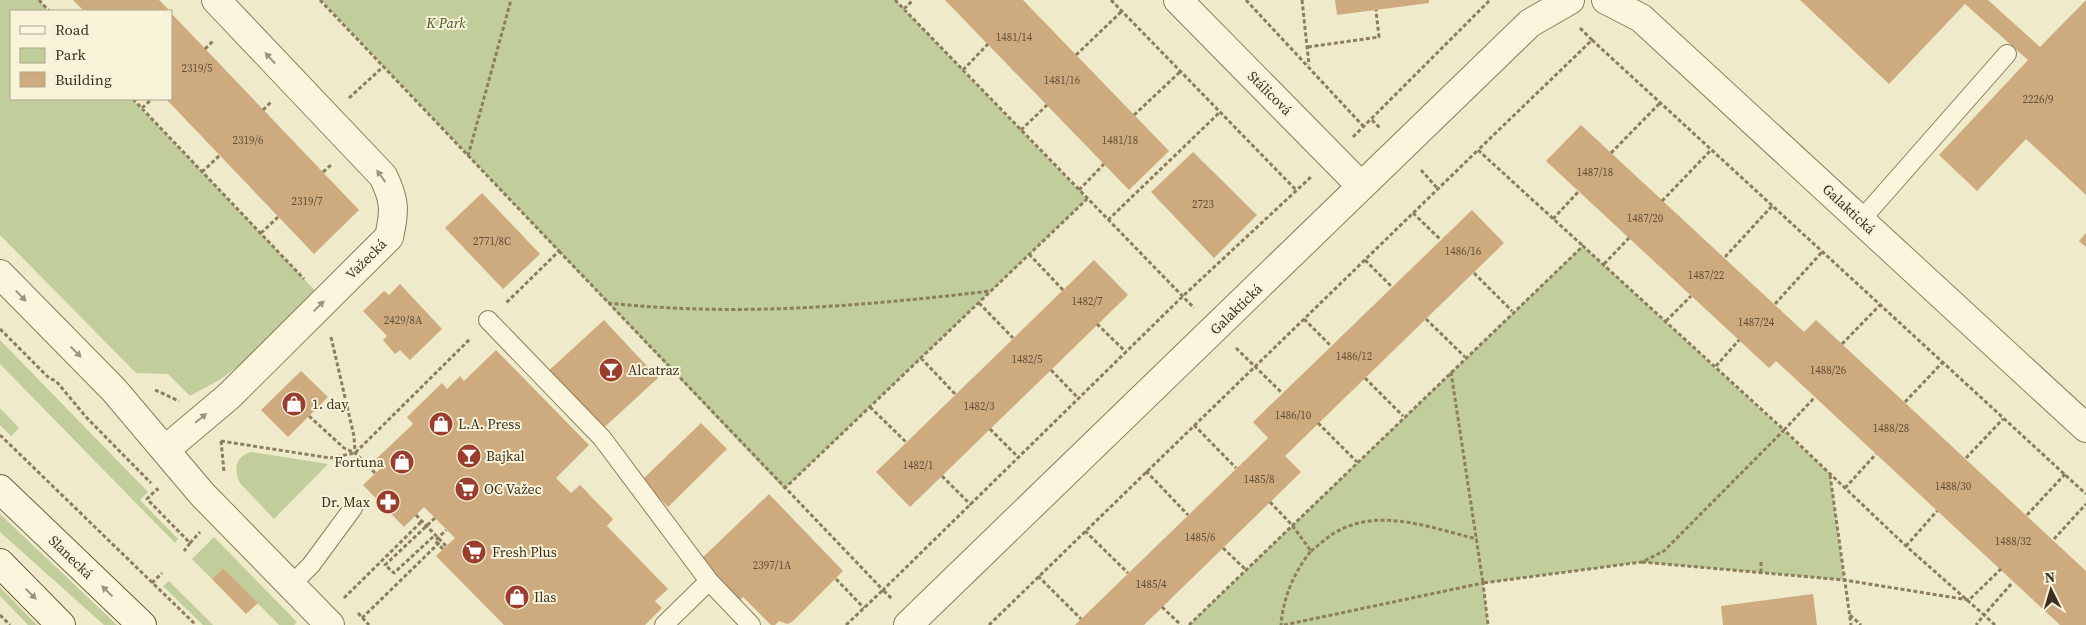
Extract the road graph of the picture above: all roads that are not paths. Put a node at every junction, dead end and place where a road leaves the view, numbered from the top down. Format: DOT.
graph roads {
  1 [pos="216,0"];
  2 [pos="1178,0"];
  3 [pos="1606,0"];
  4 [pos="1564,3"];
  5 [pos="2007,54"];
  6 [pos="1361,186"];
  7 [pos="1861,220"];
  8 [pos="0,274"];
  9 [pos="488,320"];
  10 [pos="2086,428"];
  11 [pos="165,450"];
  12 [pos="0,489"];
  13 [pos="353,508"];
  14 [pos="0,563"];
  15 [pos="709,581"];
  16 [pos="291,585"];
  17 [pos="61,625"];
  18 [pos="142,625"];
  19 [pos="330,625"];
  20 [pos="664,625"];
  21 [pos="751,625"];
  22 [pos="908,625"];
  11 -- 1 [label="street, Važecká, one-way"];
  2 -- 6 [label="street, Stálicová"];
  3 -- 7 [label="street, Galaktická"];
  4 -- 6 [label="street, Galaktická"];
  5 -- 7 [label="lane"];
  6 -- 22 [label="street, Galaktická"];
  7 -- 10 [label="street, Galaktická"];
  8 -- 11 [label="street, one-way"];
  9 -- 15 [label="lane"];
  11 -- 16 [label="street"];
  18 -- 12 [label="street, Slanecká, one-way"];
  13 -- 16 [label="lane"];
  14 -- 17 [label="street, one-way"];
  15 -- 20 [label="lane"];
  15 -- 21 [label="lane"];
  16 -- 19 [label="street"];
}
